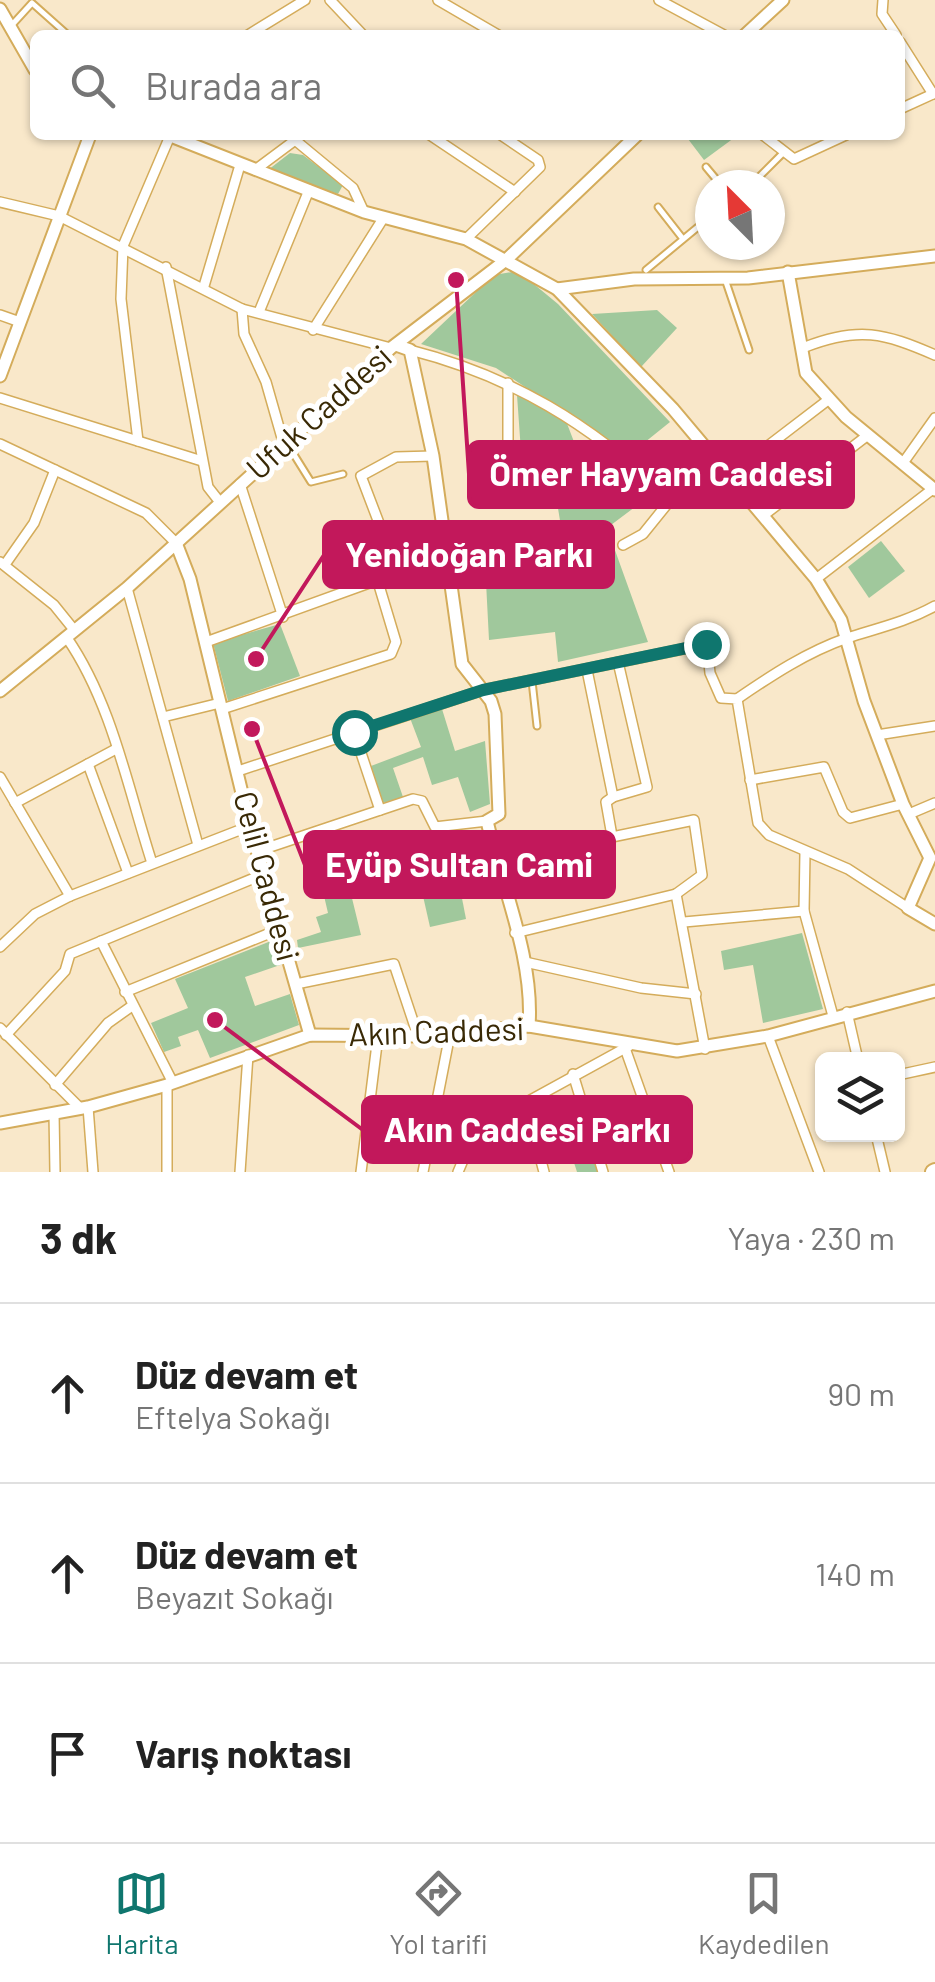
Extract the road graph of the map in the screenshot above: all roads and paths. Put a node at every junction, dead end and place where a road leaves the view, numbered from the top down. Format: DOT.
graph roads {
  1 [pos="304,0"];
  2 [pos="330,0"];
  3 [pos="438,0"];
  4 [pos="660,0"];
  5 [pos="783,0"];
  6 [pos="883,0"];
  7 [pos="0,9"];
  8 [pos="9,29"];
  9 [pos="62,30"];
  10 [pos="256,30"];
  11 [pos="358,30"];
  12 [pos="489,30"];
  13 [pos="715,30"];
  14 [pos="751,30"];
  15 [pos="893,30"];
  16 [pos="905,50"];
  17 [pos="30,62"];
  18 [pos="934,93"];
  19 [pos="905,107"];
  20 [pos="88,140"];
  21 [pos="167,140"];
  22 [pos="179,140"];
  23 [pos="296,140"];
  24 [pos="301,140"];
  25 [pos="437,140"];
  26 [pos="508,140"];
  27 [pos="632,140"];
  28 [pos="768,140"];
  29 [pos="835,140"];
  30 [pos="782,154"];
  31 [pos="240,164"];
  32 [pos="706,167"];
  33 [pos="255,170"];
  34 [pos="708,170"];
  35 [pos="766,170"];
  36 [pos="309,190"];
  37 [pos="515,192"];
  38 [pos="0,202"];
  39 [pos="658,207"];
  40 [pos="364,212"];
  41 [pos="60,216"];
  42 [pos="384,218"];
  43 [pos="695,230"];
  44 [pos="466,239"];
  45 [pos="683,240"];
  46 [pos="123,246"];
  47 [pos="935,256"];
  48 [pos="506,260"];
  49 [pos="166,267"];
  50 [pos="646,270"];
  51 [pos="788,272"];
  52 [pos="725,278"];
  53 [pos="204,286"];
  54 [pos="557,290"];
  55 [pos="242,309"];
  56 [pos="259,312"];
  57 [pos="0,316"];
  58 [pos="20,322"];
  59 [pos="313,330"];
  60 [pos="394,347"];
  61 [pos="804,347"];
  62 [pos="410,350"];
  63 [pos="748,350"];
  64 [pos="935,355"];
  65 [pos="0,376"];
  66 [pos="508,383"];
  67 [pos="0,398"];
  68 [pos="828,400"];
  69 [pos="935,418"];
  70 [pos="868,435"];
  71 [pos="138,441"];
  72 [pos="285,443"];
  73 [pos="0,444"];
  74 [pos="710,452"];
  75 [pos="433,456"];
  76 [pos="202,460"];
  77 [pos="903,463"];
  78 [pos="508,465"];
  79 [pos="54,470"];
  80 [pos="343,474"];
  81 [pos="730,476"];
  82 [pos="240,484"];
  83 [pos="934,489"];
  84 [pos="667,496"];
  85 [pos="219,501"];
  86 [pos="764,515"];
  87 [pos="176,543"];
  88 [pos="623,545"];
  89 [pos="3,563"];
  90 [pos="816,579"];
  91 [pos="378,582"];
  92 [pos="126,588"];
  93 [pos="935,606"];
  94 [pos="283,618"];
  95 [pos="71,635"];
  96 [pos="846,639"];
  97 [pos="206,642"];
  98 [pos="618,662"];
  99 [pos="588,670"];
  100 [pos="532,680"];
  101 [pos="483,690"];
  102 [pos="0,691"];
  103 [pos="738,699"];
  104 [pos="221,706"];
  105 [pos="163,716"];
  106 [pos="537,726"];
  107 [pos="935,726"];
  108 [pos="354,732"];
  109 [pos="877,736"];
  110 [pos="116,749"];
  111 [pos="88,764"];
  112 [pos="238,770"];
  113 [pos="0,778"];
  114 [pos="750,780"];
  115 [pos="613,798"];
  116 [pos="15,803"];
  117 [pos="935,803"];
  118 [pos="906,809"];
  119 [pos="380,810"];
  120 [pos="487,821"];
  121 [pos="250,826"];
  122 [pos="612,836"];
  123 [pos="198,845"];
  124 [pos="258,851"];
  125 [pos="805,854"];
  126 [pos="496,861"];
  127 [pos="152,863"];
  128 [pos="128,873"];
  129 [pos="264,874"];
  130 [pos="676,894"];
  131 [pos="70,896"];
  132 [pos="908,908"];
  133 [pos="804,911"];
  134 [pos="684,922"];
  135 [pos="935,924"];
  136 [pos="280,928"];
  137 [pos="515,933"];
  138 [pos="102,941"];
  139 [pos="0,947"];
  140 [pos="525,962"];
  141 [pos="296,984"];
  142 [pos="935,991"];
  143 [pos="125,992"];
  144 [pos="696,994"];
  145 [pos="132,1006"];
  146 [pos="847,1012"];
  147 [pos="833,1016"];
  148 [pos="529,1026"];
  149 [pos="3,1032"];
  150 [pos="450,1034"];
  151 [pos="310,1035"];
  152 [pos="378,1036"];
  153 [pos="418,1036"];
  154 [pos="768,1036"];
  155 [pos="705,1048"];
  156 [pos="627,1049"];
  157 [pos="856,1052"];
  158 [pos="248,1055"];
  159 [pos="935,1067"];
  160 [pos="905,1073"];
  161 [pos="573,1074"];
  162 [pos="170,1084"];
  163 [pos="55,1085"];
  164 [pos="525,1101"];
  165 [pos="84,1107"];
  166 [pos="54,1113"];
  167 [pos="0,1123"];
  168 [pos="878,1142"];
  169 [pos="55,1172"];
  170 [pos="93,1172"];
  171 [pos="166,1172"];
  172 [pos="240,1172"];
  173 [pos="362,1172"];
  174 [pos="423,1172"];
  175 [pos="458,1172"];
  176 [pos="544,1172"];
  177 [pos="603,1172"];
  178 [pos="669,1172"];
  179 [pos="820,1172"];
  180 [pos="885,1172"];
  1 -- 10 [label="street"];
  2 -- 11 [label="street"];
  3 -- 12 [label="street"];
  4 -- 13 [label="street"];
  5 -- 14 [label="street"];
  6 -- 15 [label="street"];
  7 -- 8 [label="street"];
  8 -- 9 [label="lane"];
  8 -- 17 [label="street"];
  16 -- 18 [label="street"];
  18 -- 19 [label="street"];
  20 -- 41 [label="street"];
  21 -- 46 [label="street"];
  22 -- 31 [label="street"];
  23 -- 33 [label="street"];
  24 -- 40 [label="street"];
  25 -- 37 [label="street"];
  26 -- 37 [label="street"];
  27 -- 48 [label="street, Ufuk Caddesi"];
  28 -- 30 [label="street"];
  29 -- 30 [label="street"];
  30 -- 35 [label="lane"];
  31 -- 33 [label="street"];
  31 -- 53 [label="street"];
  32 -- 34 [label="lane"];
  33 -- 36 [label="street"];
  36 -- 40 [label="street"];
  36 -- 56 [label="street"];
  37 -- 44 [label="street"];
  38 -- 41 [label="street"];
  39 -- 45 [label="lane"];
  40 -- 42 [label="street"];
  41 -- 46 [label="street"];
  41 -- 58 [label="street"];
  42 -- 44 [label="street"];
  42 -- 59 [label="street"];
  43 -- 45 [label="lane"];
  44 -- 48 [label="street"];
  45 -- 50 [label="lane"];
  46 -- 49 [label="street"];
  46 -- 71 [label="street"];
  47 -- 51 [label="street"];
  48 -- 54 [label="street"];
  48 -- 60 [label="street, Ufuk Caddesi"];
  49 -- 53 [label="street"];
  49 -- 76 [label="street"];
  51 -- 52 [label="street"];
  51 -- 61 [label="street"];
  52 -- 54 [label="street"];
  52 -- 63 [label="lane"];
  53 -- 55 [label="street"];
  54 -- 74 [label="street"];
  55 -- 56 [label="street"];
  55 -- 72 [label="street"];
  56 -- 59 [label="street"];
  57 -- 58 [label="street"];
  58 -- 65 [label="street"];
  59 -- 60 [label="street"];
  60 -- 62 [label="street"];
  60 -- 72 [label="street, Ufuk Caddesi"];
  61 -- 64 [label="street"];
  61 -- 68 [label="street"];
  62 -- 66 [label="street"];
  62 -- 75 [label="street"];
  66 -- 78 [label="street"];
  66 -- 84 [label="street"];
  67 -- 71 [label="street"];
  68 -- 70 [label="street"];
  68 -- 81 [label="street"];
  69 -- 77 [label="street"];
  70 -- 77 [label="street"];
  70 -- 86 [label="street"];
  71 -- 76 [label="street"];
  72 -- 80 [label="lane"];
  72 -- 82 [label="street, Ufuk Caddesi"];
  73 -- 79 [label="street"];
  74 -- 81 [label="street"];
  74 -- 84 [label="street"];
  75 -- 91 [label="street"];
  75 -- 101 [label="street"];
  76 -- 85 [label="street"];
  77 -- 83 [label="street"];
  79 -- 87 [label="street"];
  79 -- 89 [label="street"];
  81 -- 86 [label="street"];
  82 -- 85 [label="street, Ufuk Caddesi"];
  82 -- 94 [label="street"];
  83 -- 90 [label="street"];
  84 -- 88 [label="street"];
  85 -- 87 [label="street, Ufuk Caddesi"];
  86 -- 90 [label="street"];
  87 -- 92 [label="street, Ufuk Caddesi"];
  87 -- 97 [label="street, Celil Caddesi"];
  89 -- 95 [label="street"];
  90 -- 96 [label="street"];
  91 -- 94 [label="street"];
  91 -- 104 [label="street"];
  92 -- 95 [label="street, Ufuk Caddesi"];
  92 -- 105 [label="street"];
  93 -- 96 [label="street"];
  94 -- 97 [label="street"];
  95 -- 102 [label="street, Ufuk Caddesi"];
  95 -- 110 [label="street"];
  96 -- 103 [label="street"];
  96 -- 109 [label="street"];
  97 -- 104 [label="street, Celil Caddesi"];
  98 -- 99 [label="street"];
  98 -- 103 [label="street"];
  98 -- 115 [label="street"];
  99 -- 100 [label="street"];
  99 -- 115 [label="street"];
  100 -- 101 [label="street"];
  100 -- 106 [label="lane"];
  101 -- 108 [label="street"];
  101 -- 120 [label="street"];
  103 -- 114 [label="street"];
  104 -- 105 [label="street"];
  104 -- 112 [label="street, Celil Caddesi"];
  105 -- 123 [label="street"];
  107 -- 109 [label="street"];
  108 -- 112 [label="street"];
  108 -- 119 [label="street"];
  109 -- 118 [label="street"];
  110 -- 111 [label="street"];
  110 -- 127 [label="street"];
  111 -- 116 [label="street"];
  111 -- 128 [label="street"];
  112 -- 121 [label="street, Celil Caddesi"];
  113 -- 116 [label="street"];
  114 -- 118 [label="street"];
  114 -- 125 [label="street"];
  115 -- 122 [label="street"];
  116 -- 131 [label="street"];
  117 -- 118 [label="street"];
  118 -- 132 [label="street"];
  119 -- 120 [label="street"];
  119 -- 124 [label="street"];
  120 -- 126 [label="street"];
  121 -- 123 [label="street"];
  121 -- 124 [label="street, Celil Caddesi"];
  122 -- 126 [label="street"];
  122 -- 130 [label="street"];
  123 -- 127 [label="street"];
  124 -- 129 [label="street, Celil Caddesi"];
  125 -- 132 [label="street"];
  125 -- 133 [label="street"];
  126 -- 137 [label="street"];
  127 -- 128 [label="street"];
  128 -- 131 [label="street"];
  129 -- 136 [label="street, Celil Caddesi"];
  129 -- 138 [label="street"];
  130 -- 134 [label="street"];
  130 -- 137 [label="street"];
  131 -- 139 [label="street"];
  132 -- 135 [label="street"];
  133 -- 134 [label="street"];
  133 -- 147 [label="street"];
  134 -- 144 [label="street"];
  136 -- 141 [label="street, Celil Caddesi"];
  136 -- 143 [label="street"];
  137 -- 140 [label="street"];
  138 -- 143 [label="street"];
  138 -- 149 [label="street"];
  140 -- 144 [label="street"];
  140 -- 148 [label="street"];
  141 -- 151 [label="street, Celil Caddesi"];
  141 -- 153 [label="street"];
  142 -- 146 [label="street, Akın Caddesi"];
  143 -- 145 [label="street"];
  144 -- 155 [label="street"];
  145 -- 162 [label="street"];
  145 -- 163 [label="street"];
  146 -- 147 [label="street, Akın Caddesi"];
  146 -- 157 [label="street"];
  147 -- 154 [label="street, Akın Caddesi"];
  148 -- 150 [label="street, Akın Caddesi"];
  148 -- 156 [label="street, Akın Caddesi"];
  149 -- 163 [label="street"];
  150 -- 153 [label="street, Akın Caddesi"];
  150 -- 174 [label="street"];
  151 -- 152 [label="street, Akın Caddesi"];
  151 -- 158 [label="street, Akın Caddesi"];
  152 -- 153 [label="street, Akın Caddesi"];
  152 -- 173 [label="street"];
  154 -- 155 [label="street, Akın Caddesi"];
  154 -- 179 [label="street"];
  155 -- 156 [label="street, Akın Caddesi"];
  156 -- 161 [label="street"];
  156 -- 178 [label="street"];
  158 -- 162 [label="street, Akın Caddesi"];
  158 -- 172 [label="street"];
  159 -- 160 [label="street"];
  161 -- 164 [label="street"];
  161 -- 177 [label="street"];
  162 -- 165 [label="street, Akın Caddesi"];
  162 -- 171 [label="street"];
  163 -- 165 [label="street"];
  164 -- 175 [label="street"];
  164 -- 176 [label="street"];
  165 -- 166 [label="street, Akın Caddesi"];
  165 -- 170 [label="street"];
  166 -- 167 [label="street, Akın Caddesi"];
  166 -- 169 [label="street"];
  168 -- 180 [label="street"];
}
